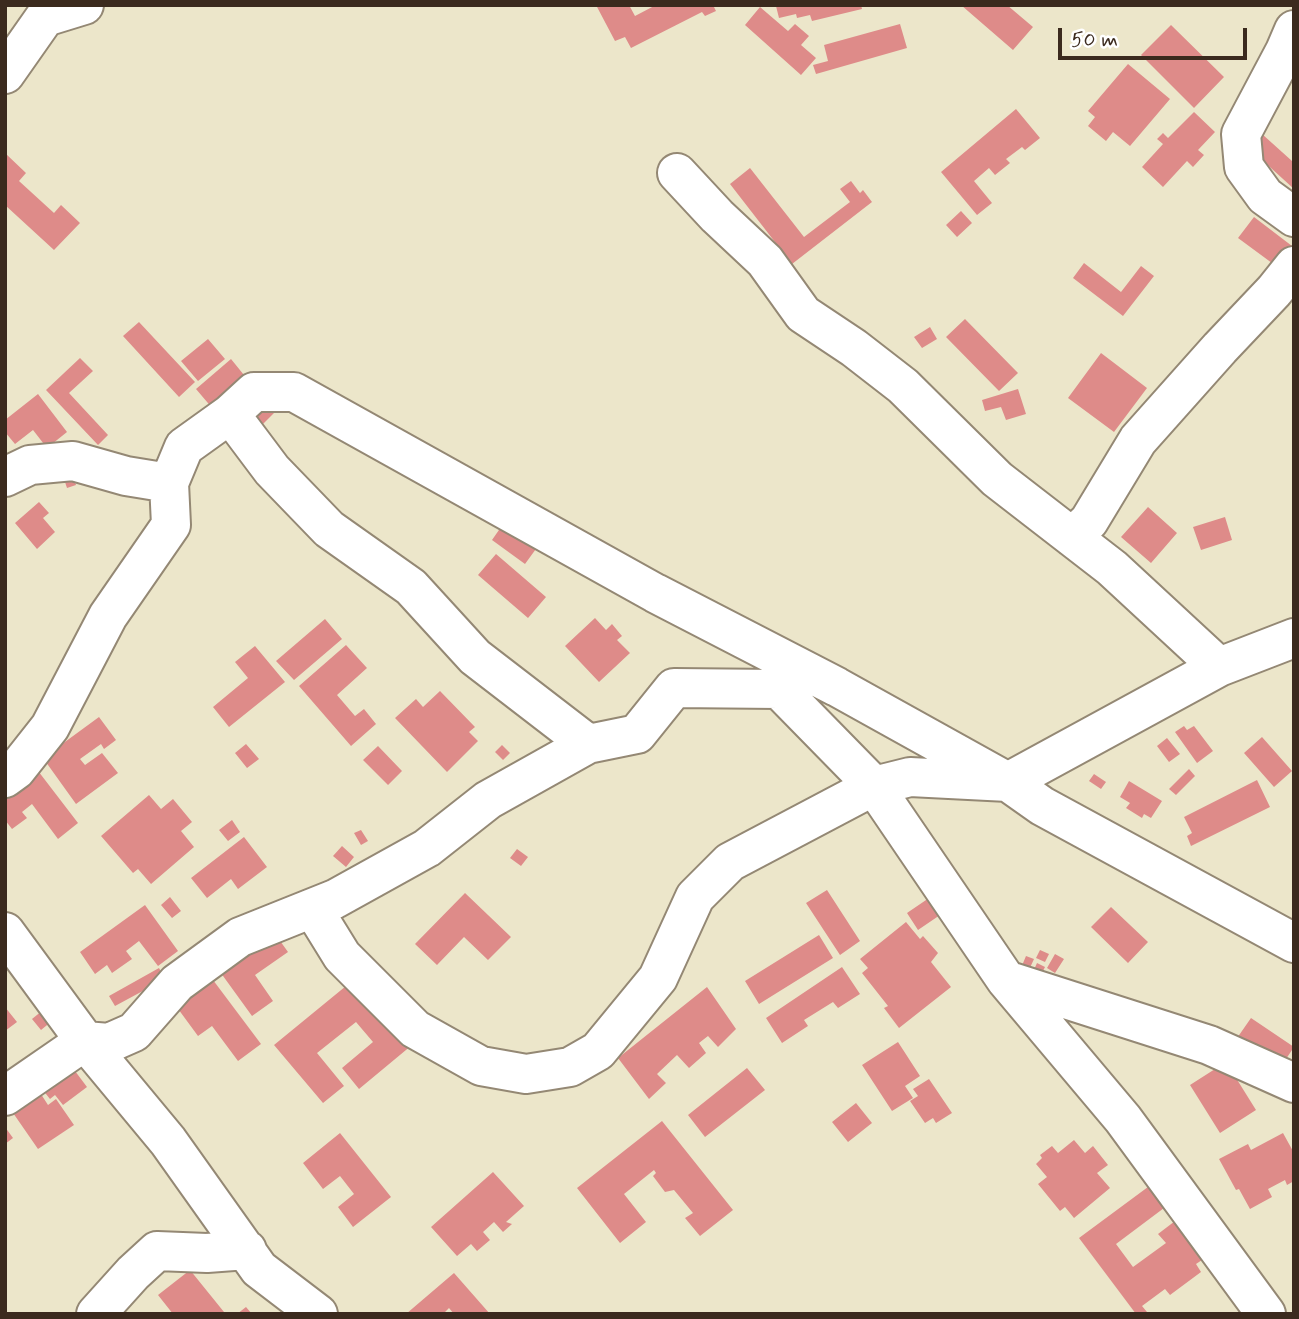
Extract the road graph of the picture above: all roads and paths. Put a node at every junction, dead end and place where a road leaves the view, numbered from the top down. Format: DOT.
graph roads {
  1 [pos="84,5"];
  2 [pos="1291,46"];
  3 [pos="5,75"];
  4 [pos="677,173"];
  5 [pos="1294,217"];
  6 [pos="1294,266"];
  7 [pos="230,414"];
  8 [pos="5,477"];
  9 [pos="169,483"];
  10 [pos="1072,537"];
  11 [pos="1294,638"];
  12 [pos="1219,667"];
  13 [pos="588,744"];
  14 [pos="5,778"];
  15 [pos="1008,782"];
  16 [pos="874,786"];
  17 [pos="313,909"];
  18 [pos="5,932"];
  19 [pos="1294,943"];
  20 [pos="1006,980"];
  21 [pos="85,1041"];
  22 [pos="1294,1083"];
  23 [pos="5,1096"];
  24 [pos="247,1250"];
  25 [pos="1294,1309"];
  26 [pos="96,1314"];
  27 [pos="318,1314"];
  28 [pos="1266,1314"];
  29 [pos="1288,1314"];
  1 -- 3 [label="street"];
  2 -- 5 [label="street"];
  4 -- 10 [label="street"];
  6 -- 10 [label="street"];
  7 -- 9 [label="street"];
  7 -- 13 [label="street"];
  7 -- 15 [label="street"];
  8 -- 9 [label="street"];
  9 -- 14 [label="street"];
  10 -- 12 [label="street"];
  11 -- 12 [label="street"];
  12 -- 15 [label="street"];
  13 -- 16 [label="street"];
  13 -- 17 [label="street"];
  15 -- 16 [label="street"];
  15 -- 19 [label="street"];
  16 -- 17 [label="street"];
  16 -- 20 [label="street"];
  17 -- 21 [label="street"];
  18 -- 21 [label="street"];
  20 -- 22 [label="street"];
  20 -- 28 [label="street"];
  21 -- 23 [label="street"];
  21 -- 24 [label="street"];
  24 -- 26 [label="street"];
  24 -- 27 [label="street"];
  25 -- 29 [label="street"];
}
